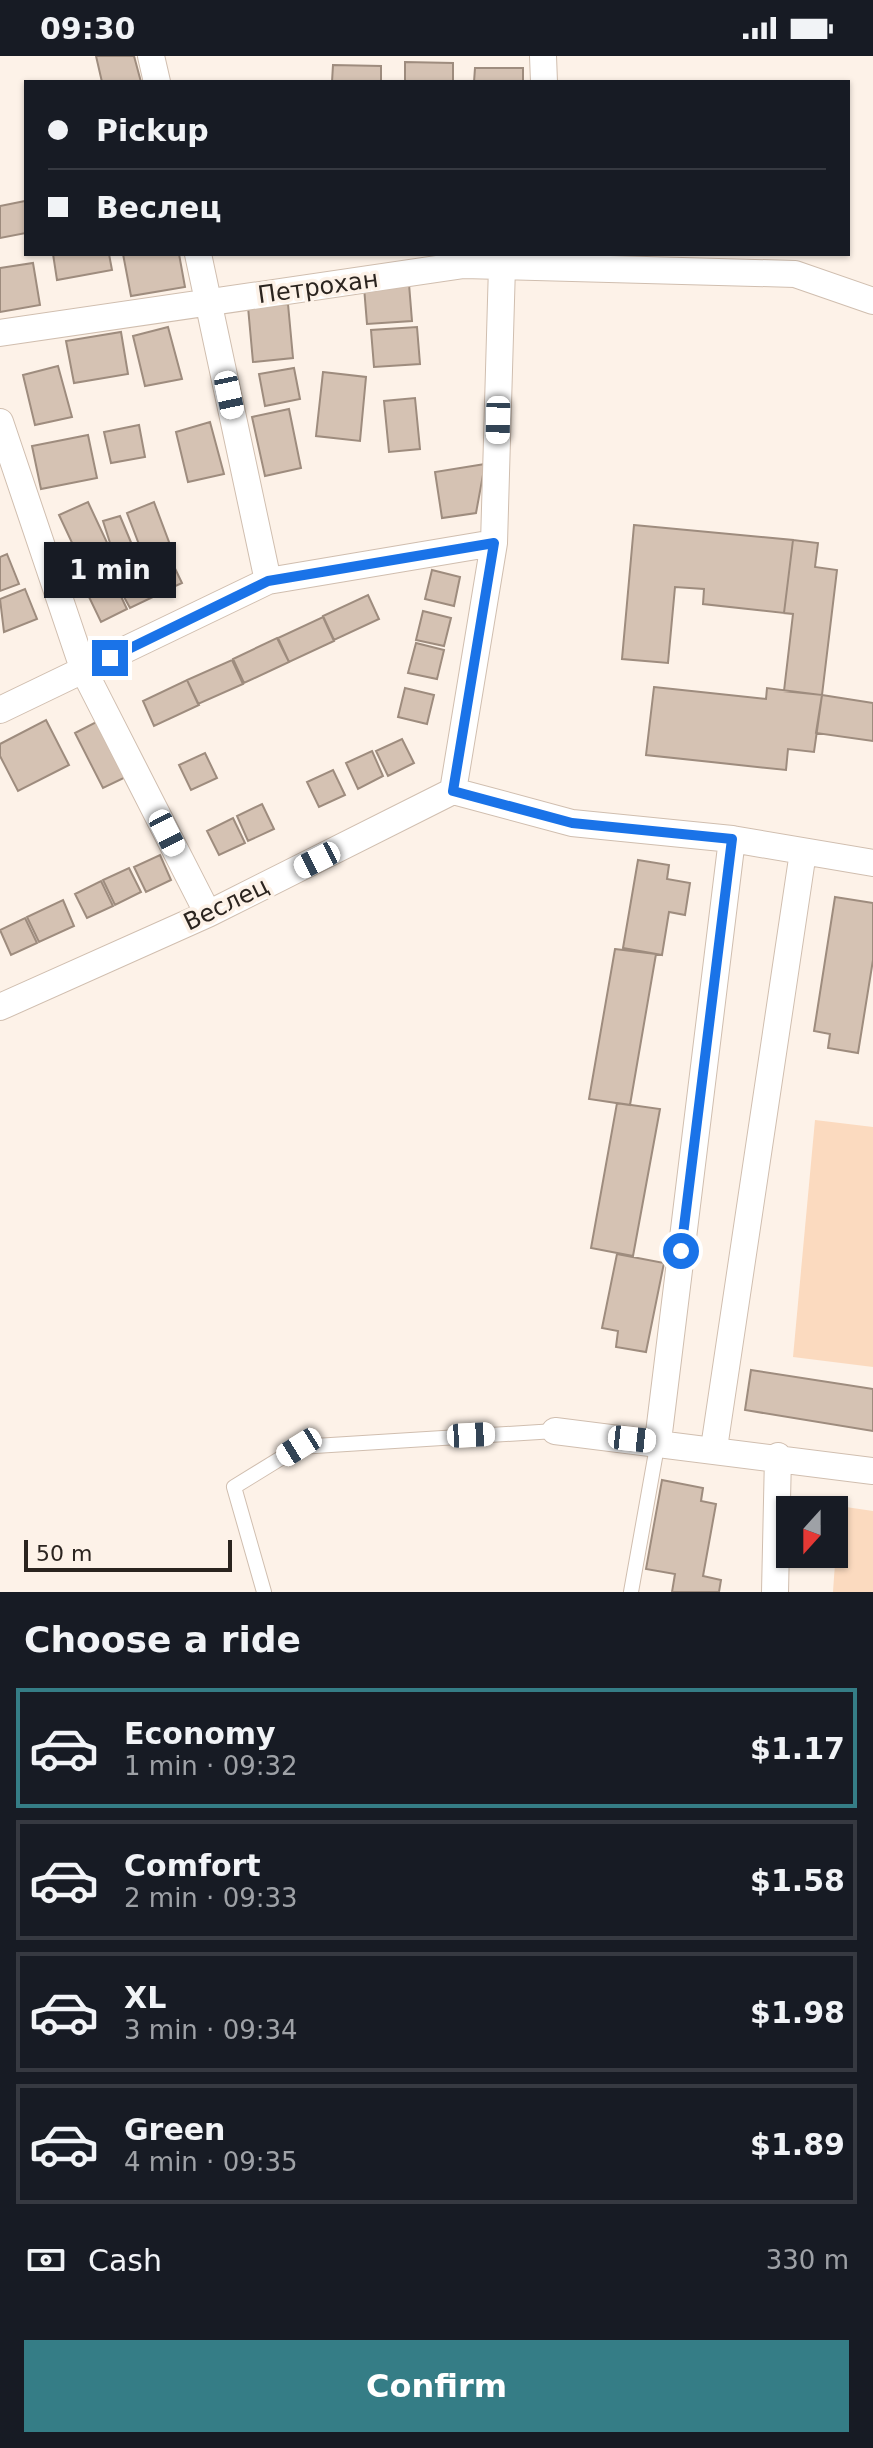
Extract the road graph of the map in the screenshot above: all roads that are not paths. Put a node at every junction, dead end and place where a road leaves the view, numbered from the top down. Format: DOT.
graph roads {
  1 [pos="151,56"];
  2 [pos="543,56"];
  3 [pos="157,80"];
  4 [pos="544,80"];
  5 [pos="198,256"];
  6 [pos="552,261"];
  7 [pos="502,266"];
  8 [pos="873,301"];
  9 [pos="209,302"];
  10 [pos="0,333"];
  11 [pos="0,422"];
  12 [pos="494,543"];
  13 [pos="268,581"];
  14 [pos="84,671"];
  15 [pos="0,710"];
  16 [pos="453,791"];
  17 [pos="732,839"];
  18 [pos="803,852"];
  19 [pos="873,863"];
  20 [pos="208,914"];
  21 [pos="0,1007"];
  22 [pos="555,1431"];
  23 [pos="658,1441"];
  24 [pos="714,1448"];
  25 [pos="778,1456"];
  26 [pos="873,1471"];
  27 [pos="264,1592"];
  28 [pos="631,1592"];
  29 [pos="775,1592"];
  1 -- 3 [label="street"];
  2 -- 4 [label="street"];
  5 -- 9 [label="street"];
  6 -- 7 [label="street, Петрохан"];
  6 -- 8 [label="street, Петрохан"];
  7 -- 9 [label="street, Петрохан"];
  7 -- 12 [label="street"];
  9 -- 10 [label="street, Петрохан"];
  9 -- 13 [label="street"];
  11 -- 14 [label="street"];
  12 -- 13 [label="street"];
  12 -- 16 [label="street"];
  13 -- 14 [label="street"];
  14 -- 15 [label="street"];
  14 -- 20 [label="street"];
  16 -- 17 [label="street"];
  16 -- 20 [label="street, Веслец"];
  17 -- 18 [label="street"];
  17 -- 23 [label="street"];
  18 -- 19 [label="street"];
  18 -- 24 [label="street"];
  20 -- 21 [label="street, Веслец"];
  22 -- 23 [label="street"];
  22 -- 27 [label="lane"];
  23 -- 24 [label="street"];
  23 -- 28 [label="lane"];
  24 -- 25 [label="street"];
  25 -- 26 [label="street"];
  25 -- 29 [label="street"];
}
